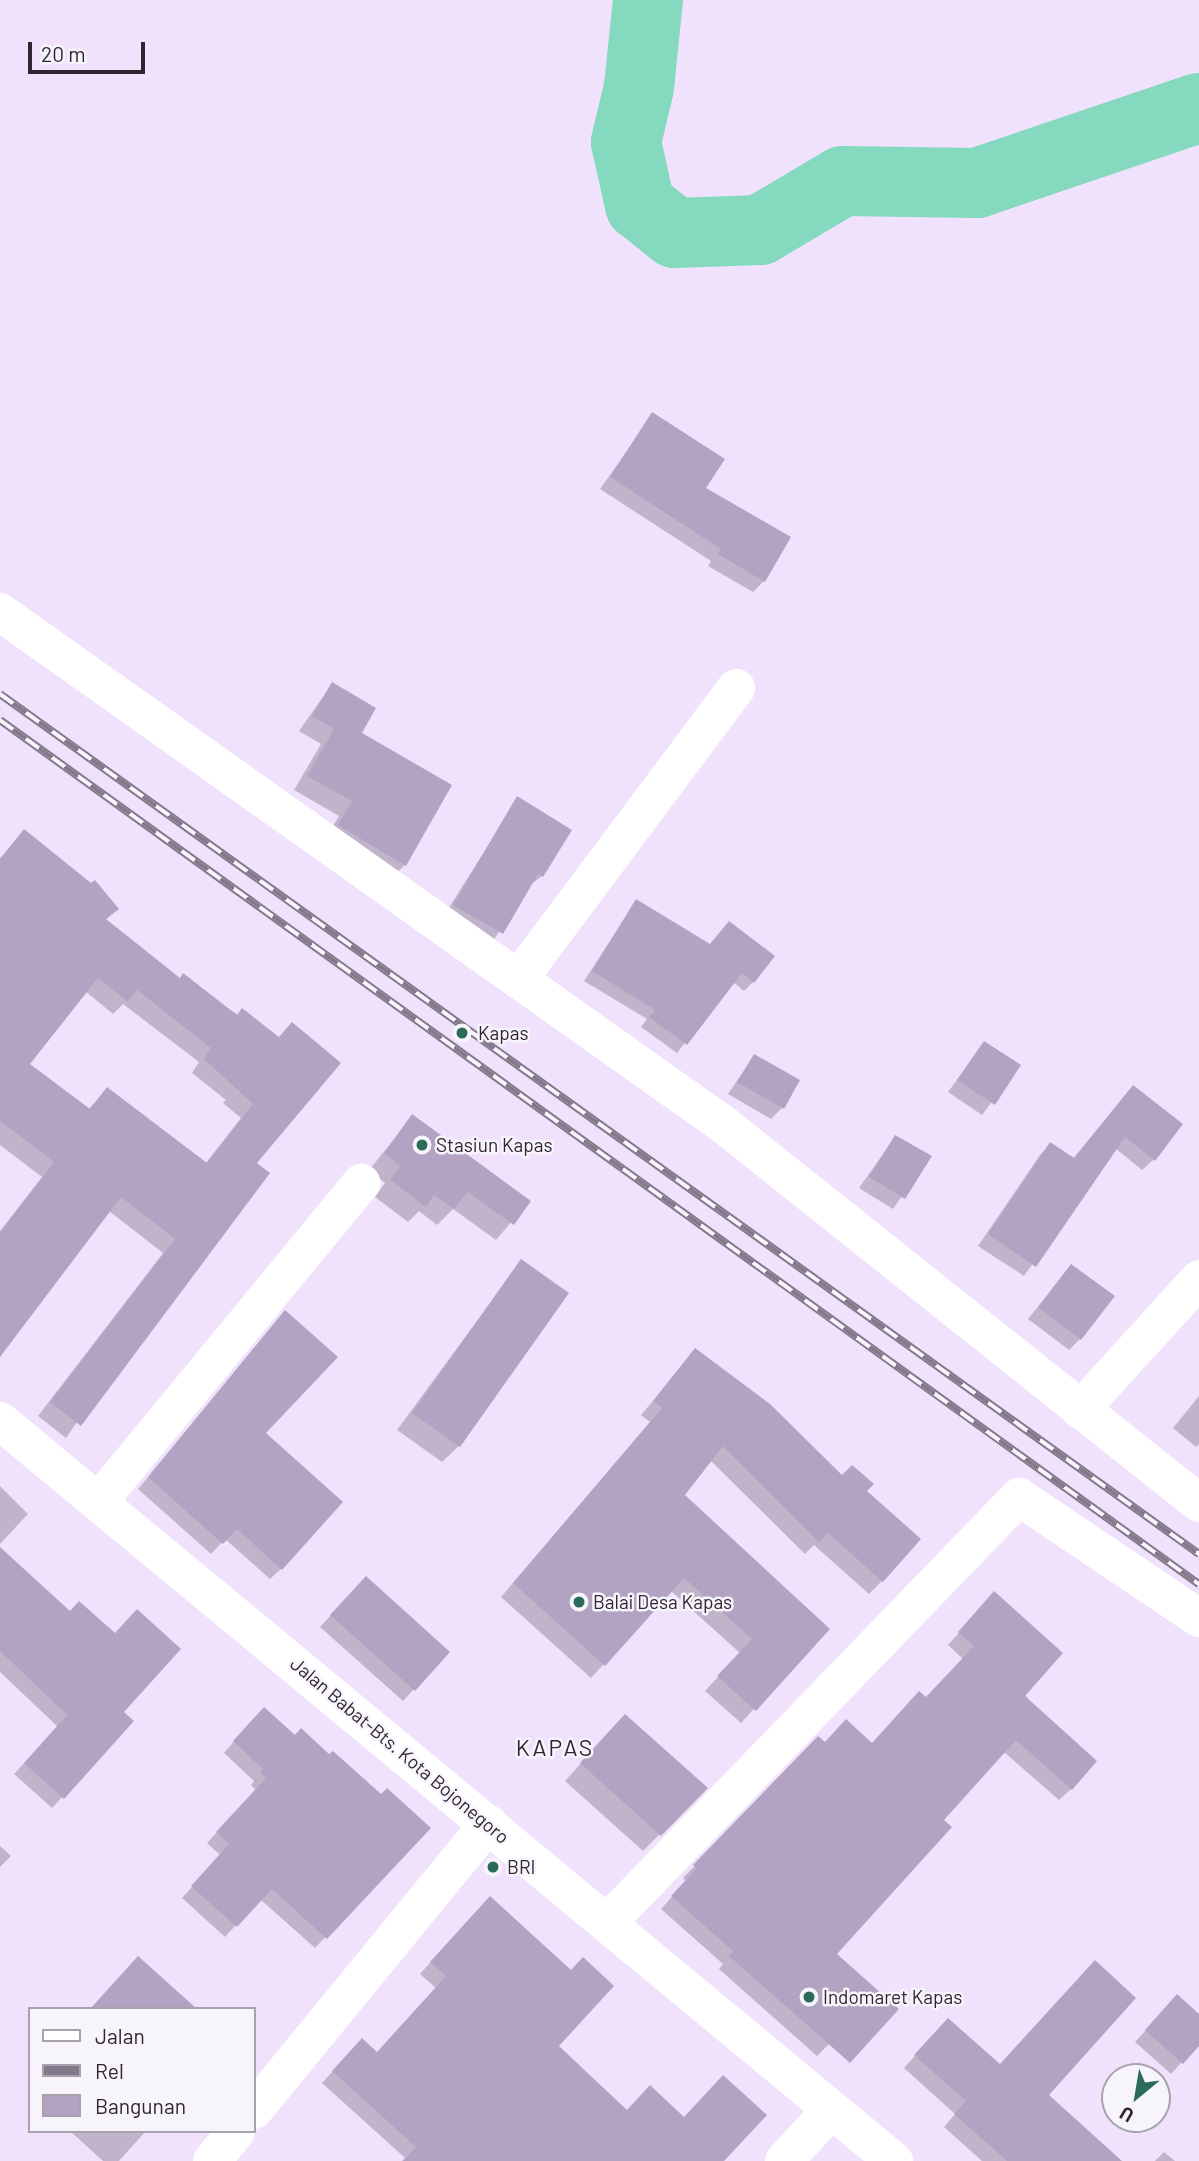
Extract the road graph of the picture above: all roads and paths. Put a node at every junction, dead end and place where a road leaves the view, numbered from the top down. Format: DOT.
graph roads {
  1 [pos="0,612"];
  2 [pos="736,688"];
  3 [pos="520,978"];
  4 [pos="361,1183"];
  5 [pos="1199,1279"];
  6 [pos="1080,1410"];
  7 [pos="0,1421"];
  8 [pos="100,1500"];
  9 [pos="1199,1503"];
  10 [pos="1199,1618"];
  11 [pos="488,1824"];
  12 [pos="608,1922"];
  13 [pos="256,2107"];
  14 [pos="831,2110"];
  15 [pos="234,2133"];
  16 [pos="212,2161"];
  17 [pos="784,2161"];
  18 [pos="894,2161"];
  1 -- 3 [label="main road"];
  2 -- 3 [label="main road"];
  3 -- 6 [label="main road"];
  4 -- 8 [label="main road"];
  5 -- 6 [label="main road"];
  6 -- 9 [label="main road"];
  7 -- 8 [label="main road, Jalan Babat-Bts. Kota Bojonegoro"];
  8 -- 11 [label="main road, Jalan Babat-Bts. Kota Bojonegoro"];
  10 -- 12 [label="main road"];
  11 -- 12 [label="main road, Jalan Babat-Bts. Kota Bojonegoro"];
  11 -- 13 [label="main road"];
  12 -- 14 [label="main road, Jalan Babat-Bts. Kota Bojonegoro"];
  14 -- 17 [label="main road"];
  14 -- 18 [label="main road, Jalan Babat-Bts. Kota Bojonegoro"];
  15 -- 16 [label="main road"];
}
